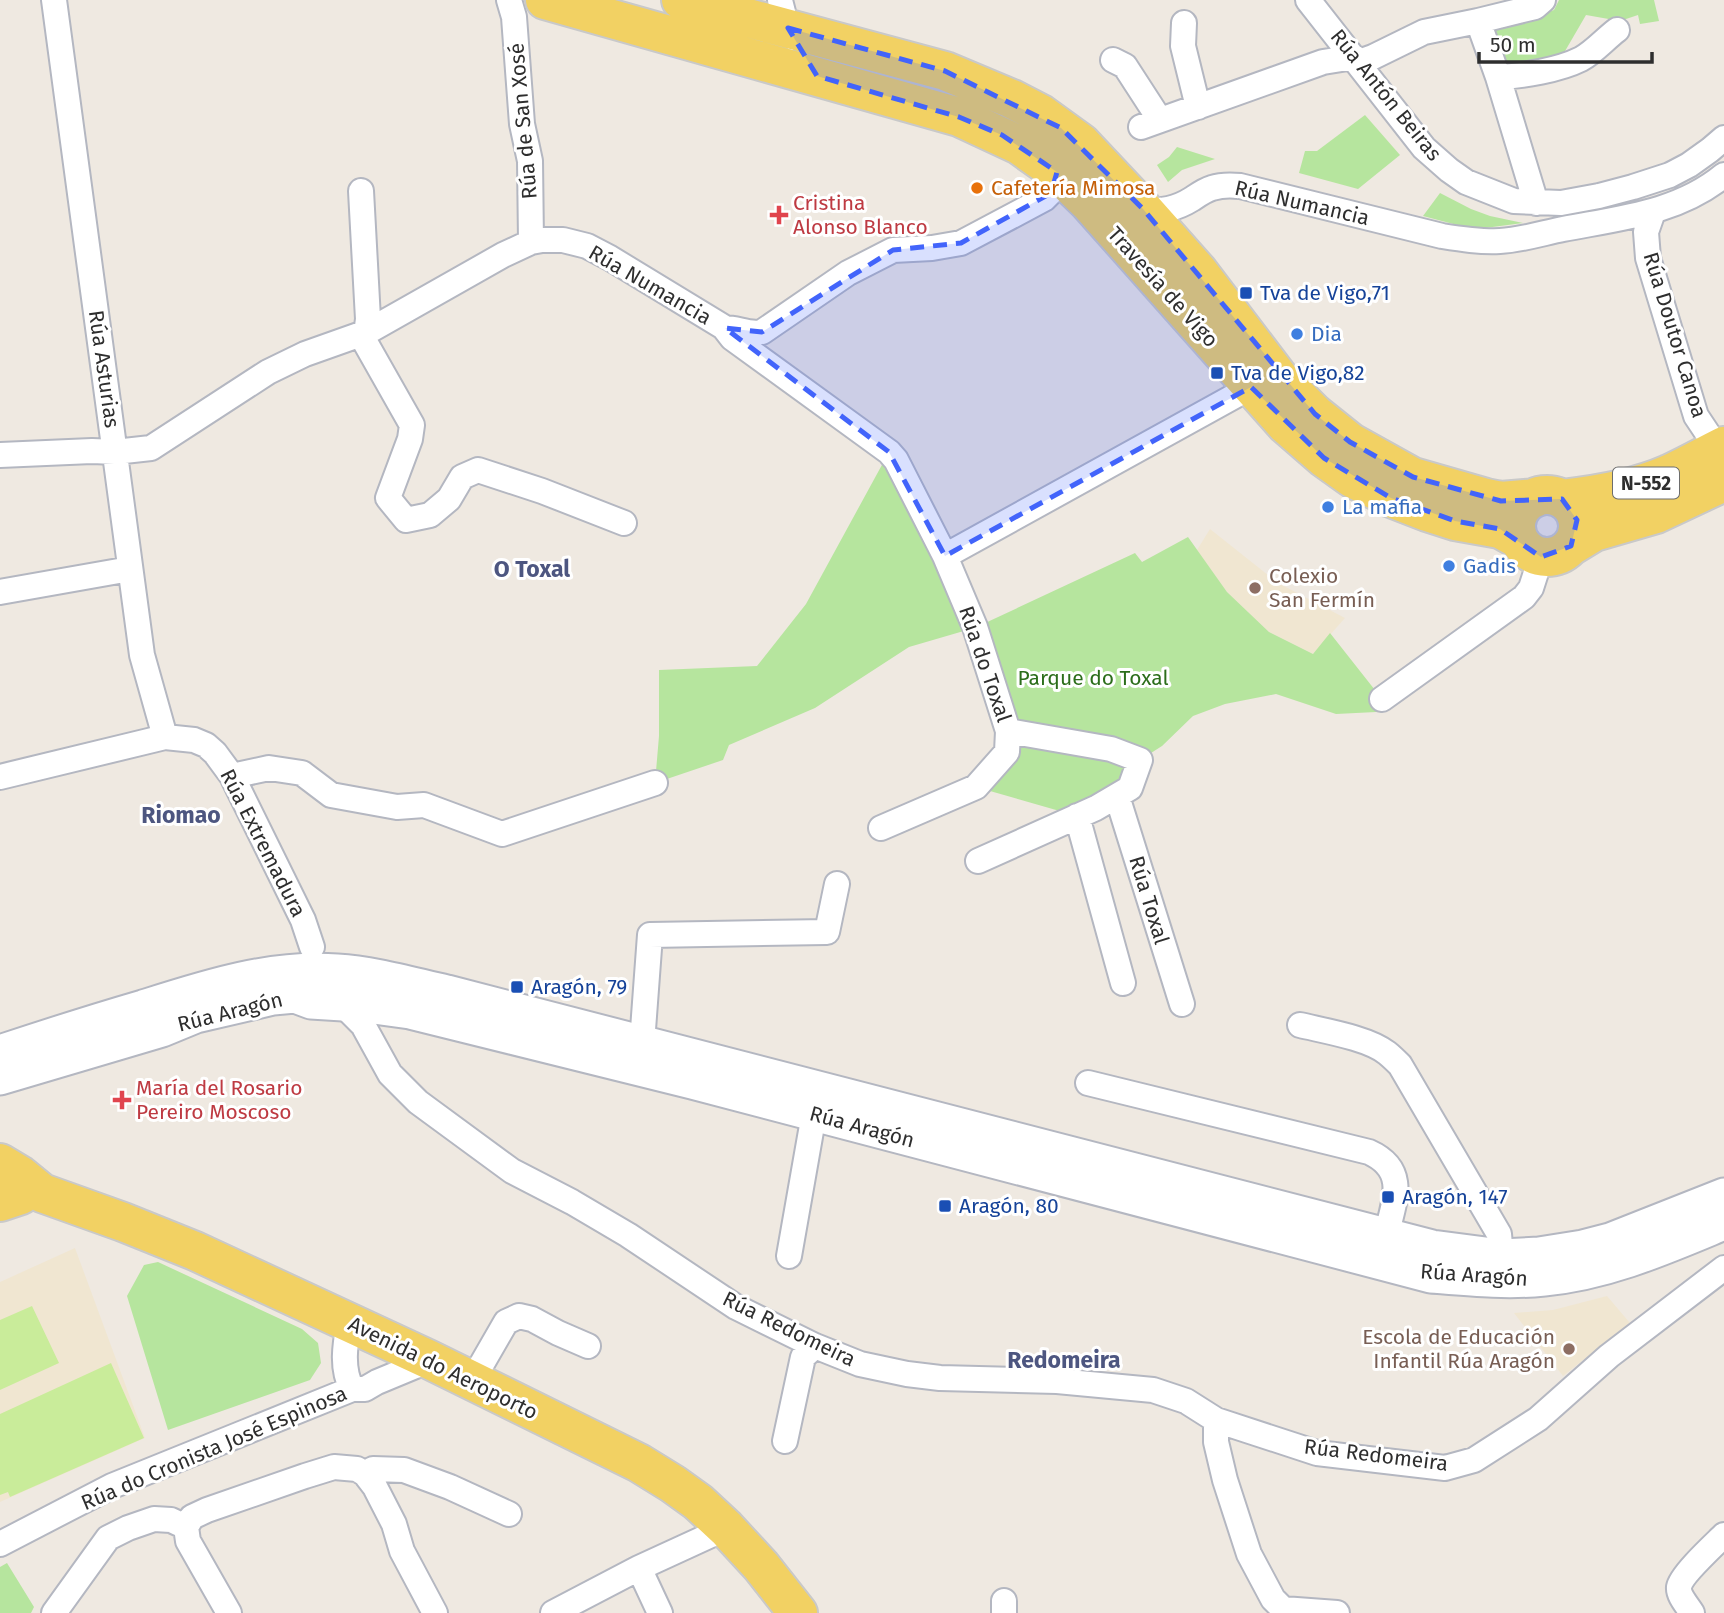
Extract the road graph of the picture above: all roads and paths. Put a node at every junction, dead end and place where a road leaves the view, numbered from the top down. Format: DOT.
graph roads {
  1 [pos="54,0"];
  2 [pos="509,0"];
  3 [pos="545,0"];
  4 [pos="681,0"];
  5 [pos="1308,0"];
  6 [pos="1543,0"];
  7 [pos="781,10"];
  8 [pos="1478,21"];
  9 [pos="1184,23"];
  10 [pos="1617,30"];
  11 [pos="1113,60"];
  12 [pos="1357,60"];
  13 [pos="817,76"];
  14 [pos="1498,77"];
  15 [pos="1198,107"];
  16 [pos="1724,138"];
  17 [pos="1057,172"];
  18 [pos="1724,175"];
  19 [pos="361,191"];
  20 [pos="1536,203"];
  21 [pos="1143,209"];
  22 [pos="1653,212"];
  23 [pos="531,242"];
  24 [pos="725,328"];
  25 [pos="367,332"];
  26 [pos="1251,387"];
  27 [pos="115,452"];
  28 [pos="0,454"];
  29 [pos="1723,458"];
  30 [pos="1548,498"];
  31 [pos="624,523"];
  32 [pos="1543,547"];
  33 [pos="944,556"];
  34 [pos="130,569"];
  35 [pos="0,592"];
  36 [pos="1382,699"];
  37 [pos="1008,731"];
  38 [pos="165,737"];
  39 [pos="232,776"];
  40 [pos="0,777"];
  41 [pos="655,783"];
  42 [pos="1117,796"];
  43 [pos="1077,816"];
  44 [pos="881,828"];
  45 [pos="978,861"];
  46 [pos="837,884"];
  47 [pos="313,959"];
  48 [pos="1123,983"];
  49 [pos="295,996"];
  50 [pos="341,1003"];
  51 [pos="1182,1004"];
  52 [pos="1300,1025"];
  53 [pos="642,1042"];
  54 [pos="0,1052"];
  55 [pos="0,1078"];
  56 [pos="1088,1083"];
  57 [pos="814,1114"];
  58 [pos="0,1163"];
  59 [pos="16,1195"];
  60 [pos="1724,1195"];
  61 [pos="1724,1223"];
  62 [pos="1386,1236"];
  63 [pos="789,1256"];
  64 [pos="1501,1256"];
  65 [pos="1724,1268"];
  66 [pos="365,1330"];
  67 [pos="588,1346"];
  68 [pos="815,1346"];
  69 [pos="430,1360"];
  70 [pos="472,1381"];
  71 [pos="377,1382"];
  72 [pos="352,1389"];
  73 [pos="1216,1420"];
  74 [pos="785,1441"];
  75 [pos="365,1475"];
  76 [pos="509,1514"];
  77 [pos="186,1527"];
  78 [pos="726,1528"];
  79 [pos="1724,1535"];
  80 [pos="0,1544"];
  81 [pos="639,1568"];
  82 [pos="1283,1611"];
  83 [pos="54,1613"];
  84 [pos="229,1613"];
  85 [pos="435,1613"];
  86 [pos="553,1613"];
  87 [pos="660,1613"];
  88 [pos="798,1613"];
  89 [pos="1337,1613"];
  90 [pos="1692,1613"];
  1 -- 27 [label="street, Rúa Asturias"];
  2 -- 23 [label="street, Rúa de San Xosé"];
  3 -- 13 [label="main road, Travesía de Vigo"];
  4 -- 7 [label="main road, Travesía de Vigo"];
  5 -- 12 [label="street, Rúa Antón Beiras"];
  6 -- 8 [label="street"];
  7 -- 13 [label="street"];
  7 -- 21 [label="main road, Travesía de Vigo"];
  8 -- 12 [label="street"];
  8 -- 14 [label="street"];
  9 -- 15 [label="street"];
  10 -- 14 [label="street"];
  11 -- 15 [label="street"];
  12 -- 15 [label="street"];
  12 -- 20 [label="street, Rúa Antón Beiras"];
  13 -- 17 [label="main road, Travesía de Vigo"];
  14 -- 20 [label="street"];
  16 -- 20 [label="street, Rúa Antón Beiras"];
  17 -- 21 [label="main road, Rúa Numancia"];
  17 -- 24 [label="street, Rúa Numancia"];
  17 -- 26 [label="main road, Travesía de Vigo"];
  18 -- 22 [label="street"];
  19 -- 25 [label="street"];
  21 -- 22 [label="street, Rúa Numancia"];
  21 -- 30 [label="main road, Travesía de Vigo"];
  22 -- 29 [label="street, Rúa Doutor Canoa"];
  23 -- 24 [label="street, Rúa Numancia"];
  23 -- 25 [label="street, Rúa Numancia"];
  24 -- 33 [label="street, Rúa do Toxal"];
  25 -- 27 [label="street, Rúa Numancia"];
  25 -- 31 [label="street"];
  26 -- 32 [label="main road, Travesía de Vigo"];
  26 -- 33 [label="street"];
  27 -- 28 [label="street, Rúa Numancia"];
  27 -- 34 [label="street, Rúa Asturias"];
  29 -- 30 [label="main road, Travesía de Vigo / N-552"];
  29 -- 32 [label="main road, N-552"];
  30 -- 32 [label="main road"];
  30 -- 32 [label="main road"];
  32 -- 36 [label="street"];
  33 -- 37 [label="street, Rúa do Toxal"];
  34 -- 35 [label="street"];
  34 -- 38 [label="street, Rúa Asturias"];
  37 -- 42 [label="street"];
  37 -- 44 [label="street, Rúa do Toxal"];
  38 -- 39 [label="street, Rúa Extremadura"];
  38 -- 40 [label="street, Rúa Extremadura"];
  39 -- 41 [label="street"];
  39 -- 47 [label="street, Rúa Extremadura"];
  42 -- 43 [label="street"];
  42 -- 51 [label="street, Rúa Toxal"];
  43 -- 45 [label="street"];
  43 -- 48 [label="street"];
  46 -- 53 [label="street"];
  47 -- 49 [label="main road"];
  47 -- 53 [label="main road, Rúa Aragón"];
  47 -- 54 [label="main road, Rúa Aragón"];
  49 -- 50 [label="main road, Rúa Aragón"];
  49 -- 55 [label="main road, Rúa Aragón"];
  50 -- 57 [label="main road, Rúa Aragón"];
  50 -- 68 [label="street, Rúa Redomeira"];
  52 -- 64 [label="street, Rúa Aragón"];
  53 -- 62 [label="main road, Rúa Aragón"];
  56 -- 62 [label="street"];
  57 -- 61 [label="main road, Rúa Aragón"];
  57 -- 63 [label="street"];
  58 -- 59 [label="main road, Avenida do Aeroporto"];
  59 -- 66 [label="main road, Avenida do Aeroporto"];
  60 -- 64 [label="main road, Rúa Aragón"];
  62 -- 64 [label="main road, Rúa Aragón"];
  65 -- 73 [label="street, Rúa Redomeira"];
  66 -- 69 [label="main road, Avenida do Aeroporto"];
  66 -- 71 [label="street"];
  66 -- 72 [label="street"];
  67 -- 70 [label="street"];
  68 -- 73 [label="street, Rúa Redomeira"];
  68 -- 74 [label="street"];
  69 -- 70 [label="main road, Avenida do Aeroporto"];
  69 -- 71 [label="street, Rúa do Cronista José Espinosa"];
  70 -- 78 [label="main road, Avenida do Aeroporto"];
  71 -- 72 [label="street, Rúa do Cronista José Espinosa"];
  72 -- 80 [label="street, Rúa do Cronista José Espinosa"];
  73 -- 82 [label="street"];
  75 -- 76 [label="street"];
  75 -- 77 [label="street"];
  75 -- 85 [label="street"];
  77 -- 83 [label="street"];
  77 -- 84 [label="street"];
  78 -- 81 [label="street"];
  78 -- 88 [label="main road, Avenida do Aeroporto"];
  79 -- 90 [label="street"];
  81 -- 86 [label="street"];
  81 -- 87 [label="street"];
  82 -- 89 [label="street"];
}
